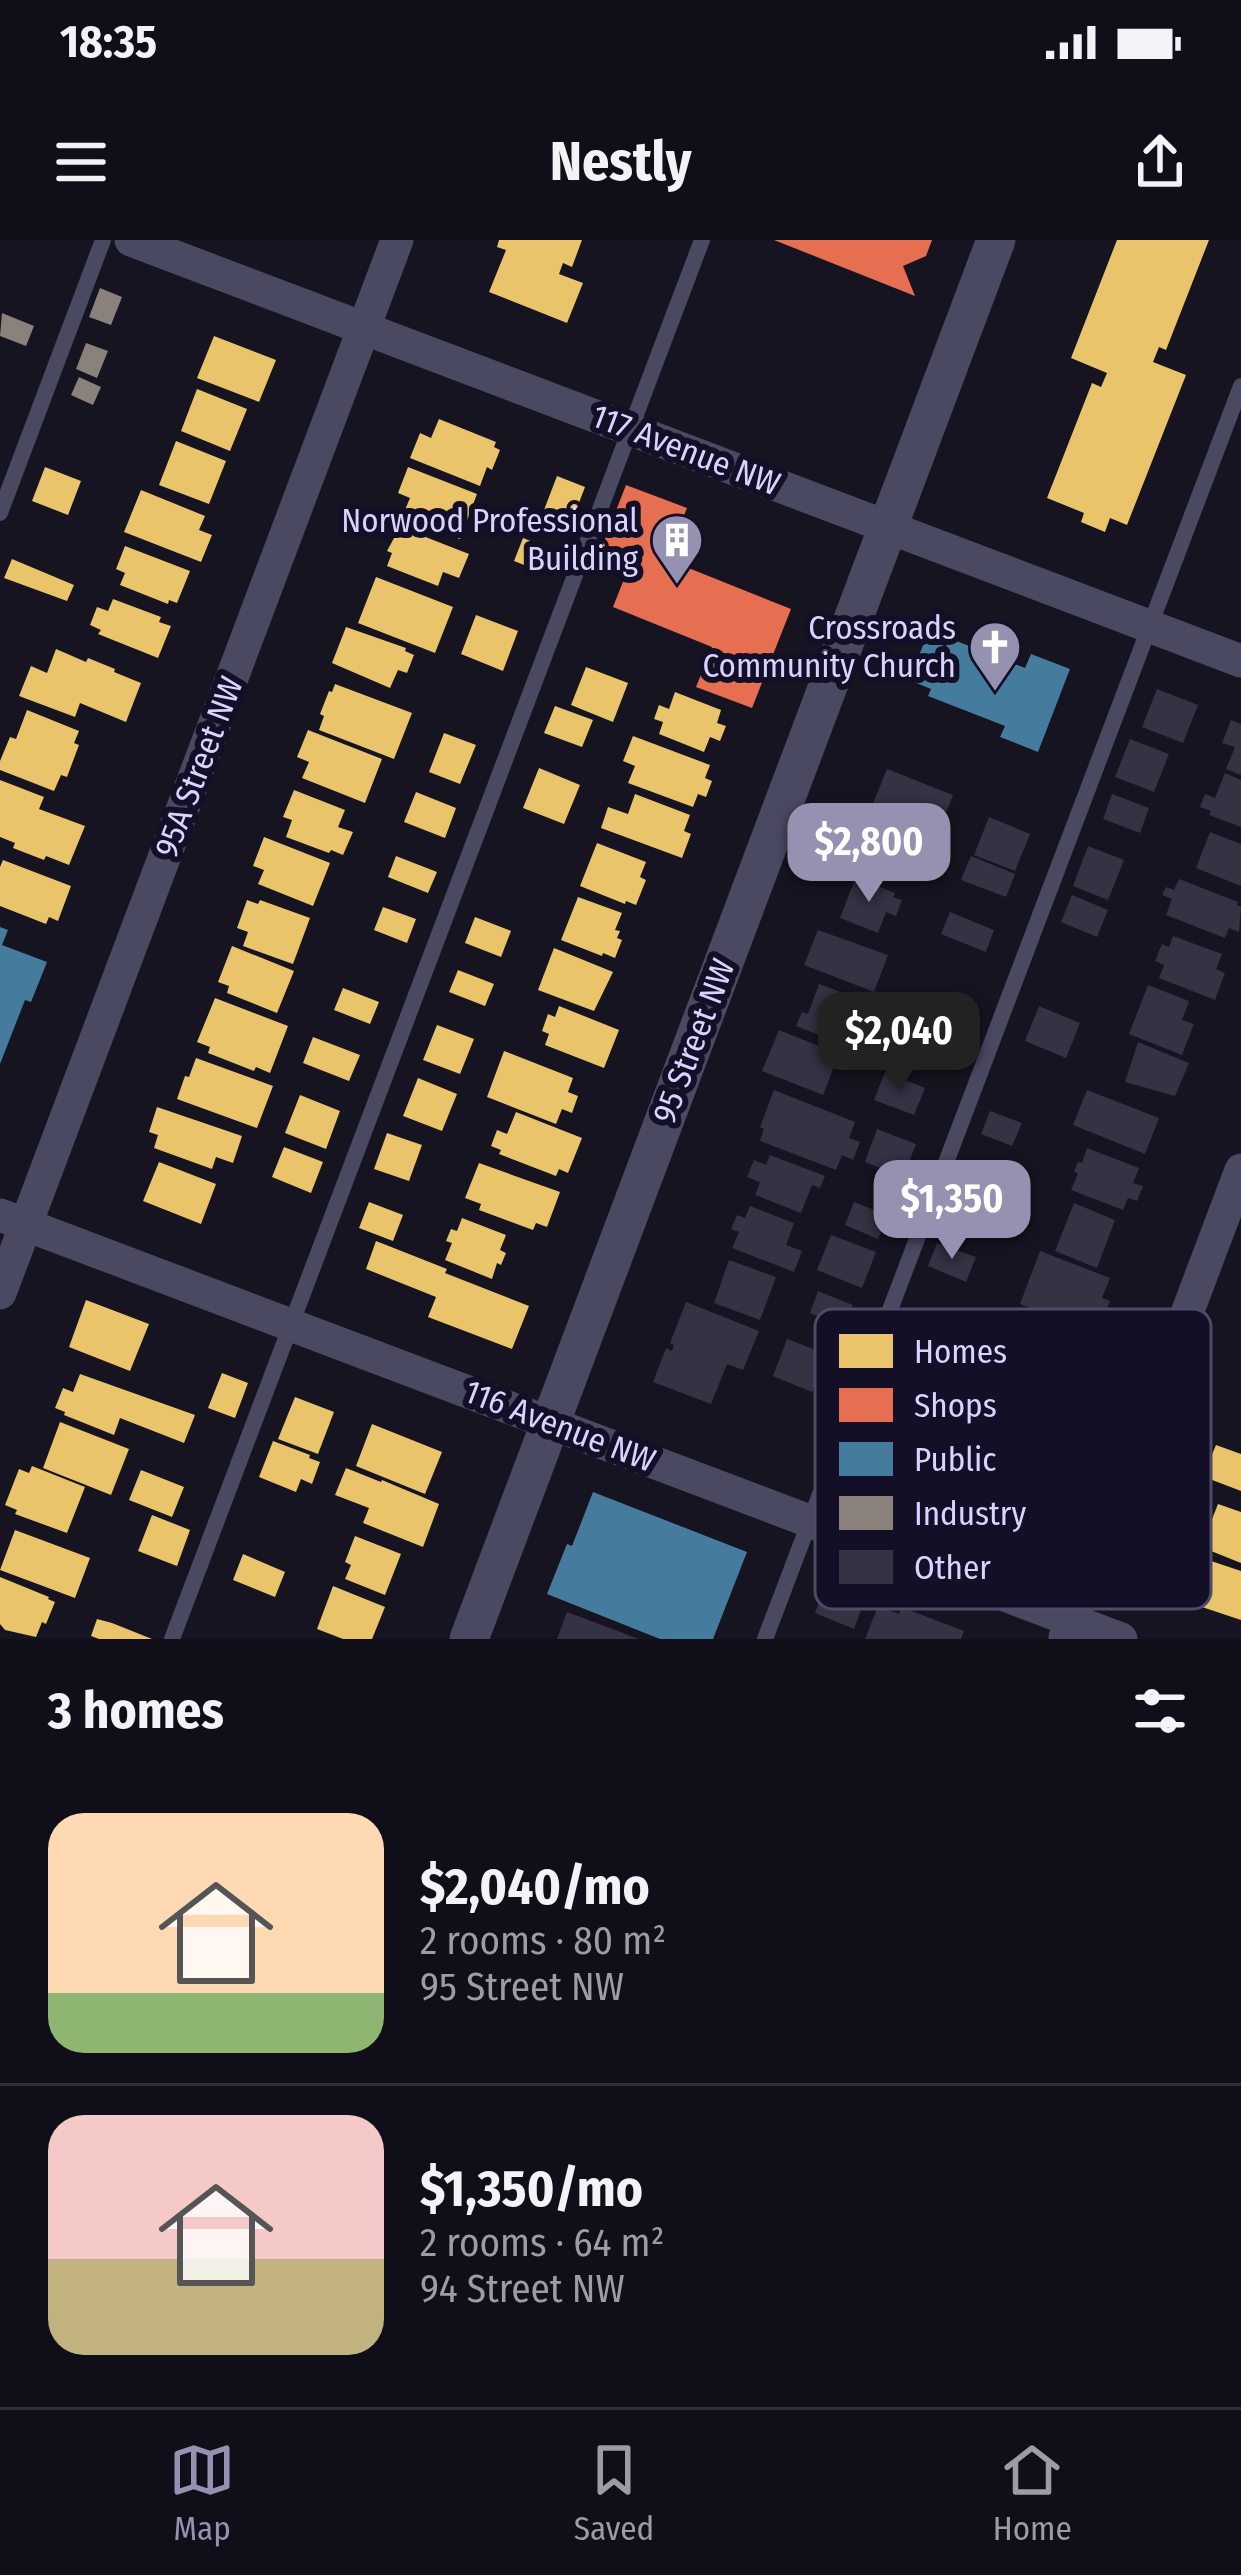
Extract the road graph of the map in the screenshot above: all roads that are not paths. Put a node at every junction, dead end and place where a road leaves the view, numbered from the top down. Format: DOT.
graph roads {
  1 [pos="104,240"];
  2 [pos="131,240"];
  3 [pos="397,240"];
  4 [pos="702,240"];
  5 [pos="996,240"];
  6 [pos="364,327"];
  7 [pos="1241,386"];
  8 [pos="631,429"];
  9 [pos="0,513"];
  10 [pos="888,525"];
  11 [pos="1150,626"];
  12 [pos="1241,661"];
  13 [pos="1241,1170"];
  14 [pos="13,1220"];
  15 [pos="0,1293"];
  16 [pos="891,1309"];
  17 [pos="1188,1309"];
  18 [pos="290,1324"];
  19 [pos="550,1422"];
  20 [pos="815,1508"];
  21 [pos="810,1521"];
  22 [pos="815,1523"];
  23 [pos="1017,1609"];
  24 [pos="1067,1630"];
  25 [pos="172,1639"];
  26 [pos="469,1639"];
  27 [pos="765,1639"];
  28 [pos="1120,1639"];
  1 -- 9 [label="lane"];
  2 -- 6 [label="street, 117 Avenue NW"];
  3 -- 6 [label="street, 95A Street NW"];
  4 -- 8 [label="lane"];
  5 -- 10 [label="street, 95 Street NW"];
  6 -- 8 [label="street, 117 Avenue NW"];
  6 -- 14 [label="street, 95A Street NW"];
  7 -- 11 [label="lane"];
  8 -- 10 [label="street, 117 Avenue NW"];
  8 -- 18 [label="lane"];
  10 -- 11 [label="street, 117 Avenue NW"];
  10 -- 19 [label="street, 95 Street NW"];
  11 -- 12 [label="street, 117 Avenue NW"];
  11 -- 16 [label="lane"];
  13 -- 17 [label="street"];
  14 -- 15 [label="street, 95A Street NW"];
  14 -- 18 [label="street, 116 Avenue NW"];
  18 -- 19 [label="street, 116 Avenue NW"];
  18 -- 25 [label="lane"];
  19 -- 21 [label="street, 116 Avenue NW"];
  19 -- 26 [label="street, 95 Street NW"];
  20 -- 21 [label="lane"];
  21 -- 22 [label="street, 116 Avenue NW"];
  21 -- 27 [label="lane"];
  23 -- 24 [label="street, 116 Avenue NW"];
  24 -- 28 [label="street, 116 Avenue NW"];
}
